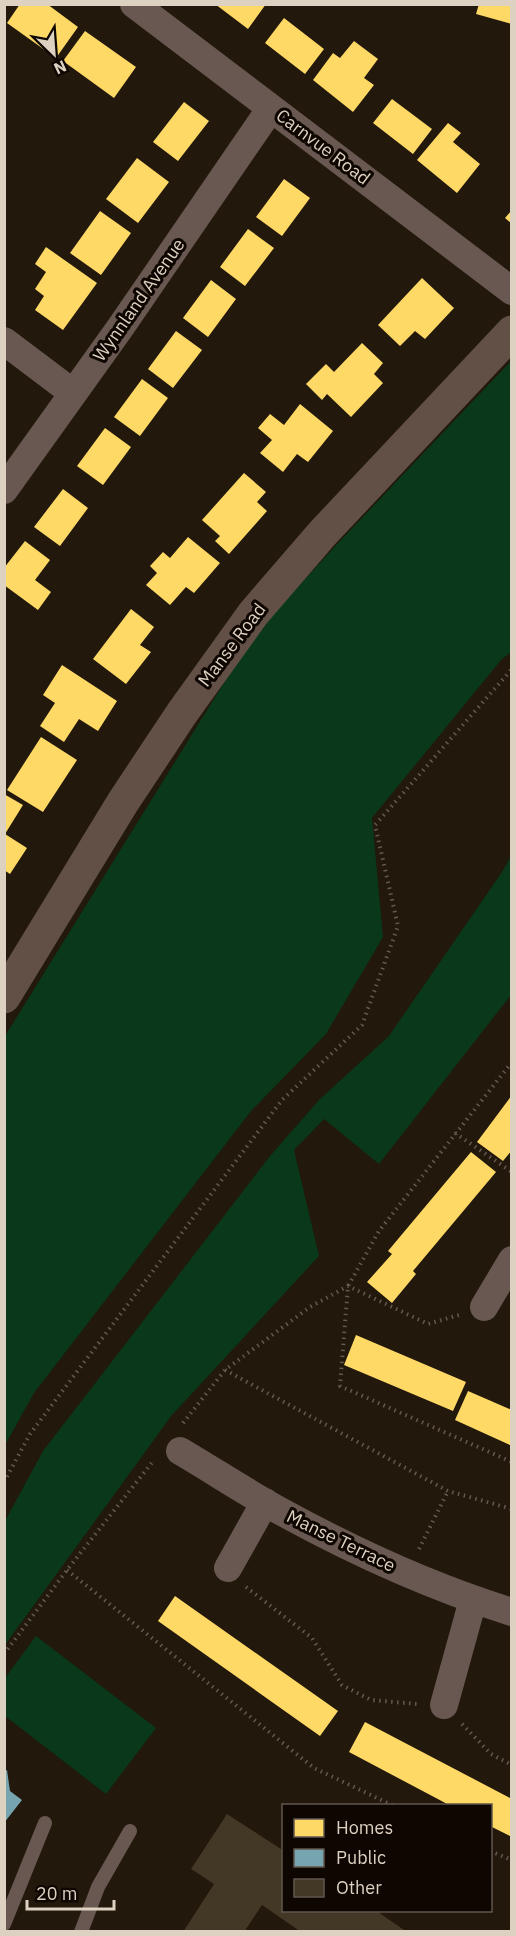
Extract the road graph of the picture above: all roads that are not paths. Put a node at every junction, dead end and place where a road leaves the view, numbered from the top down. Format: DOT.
graph roads {
  1 [pos="134,4"];
  2 [pos="271,108"];
  3 [pos="512,291"];
  4 [pos="512,332"];
  5 [pos="4,341"];
  6 [pos="73,393"];
  7 [pos="4,490"];
  8 [pos="4,997"];
  9 [pos="512,1260"];
  10 [pos="484,1308"];
  11 [pos="174,1443"];
  12 [pos="265,1502"];
  13 [pos="228,1568"];
  14 [pos="473,1600"];
  15 [pos="512,1612"];
  16 [pos="444,1706"];
  17 [pos="45,1823"];
  18 [pos="130,1831"];
  19 [pos="4,1924"];
  20 [pos="81,1932"];
  1 -- 2 [label="street, Carnvue Road"];
  2 -- 3 [label="street, Carnvue Road"];
  2 -- 6 [label="street, Wynnland Avenue"];
  4 -- 8 [label="main road, Manse Road"];
  5 -- 6 [label="street"];
  6 -- 7 [label="street, Wynnland Avenue"];
  9 -- 10 [label="street"];
  11 -- 12 [label="street, Manse Terrace"];
  12 -- 13 [label="street"];
  12 -- 14 [label="street, Manse Terrace"];
  14 -- 15 [label="street, Manse Terrace"];
  14 -- 16 [label="street"];
  17 -- 19 [label="lane"];
  18 -- 20 [label="lane"];
}
